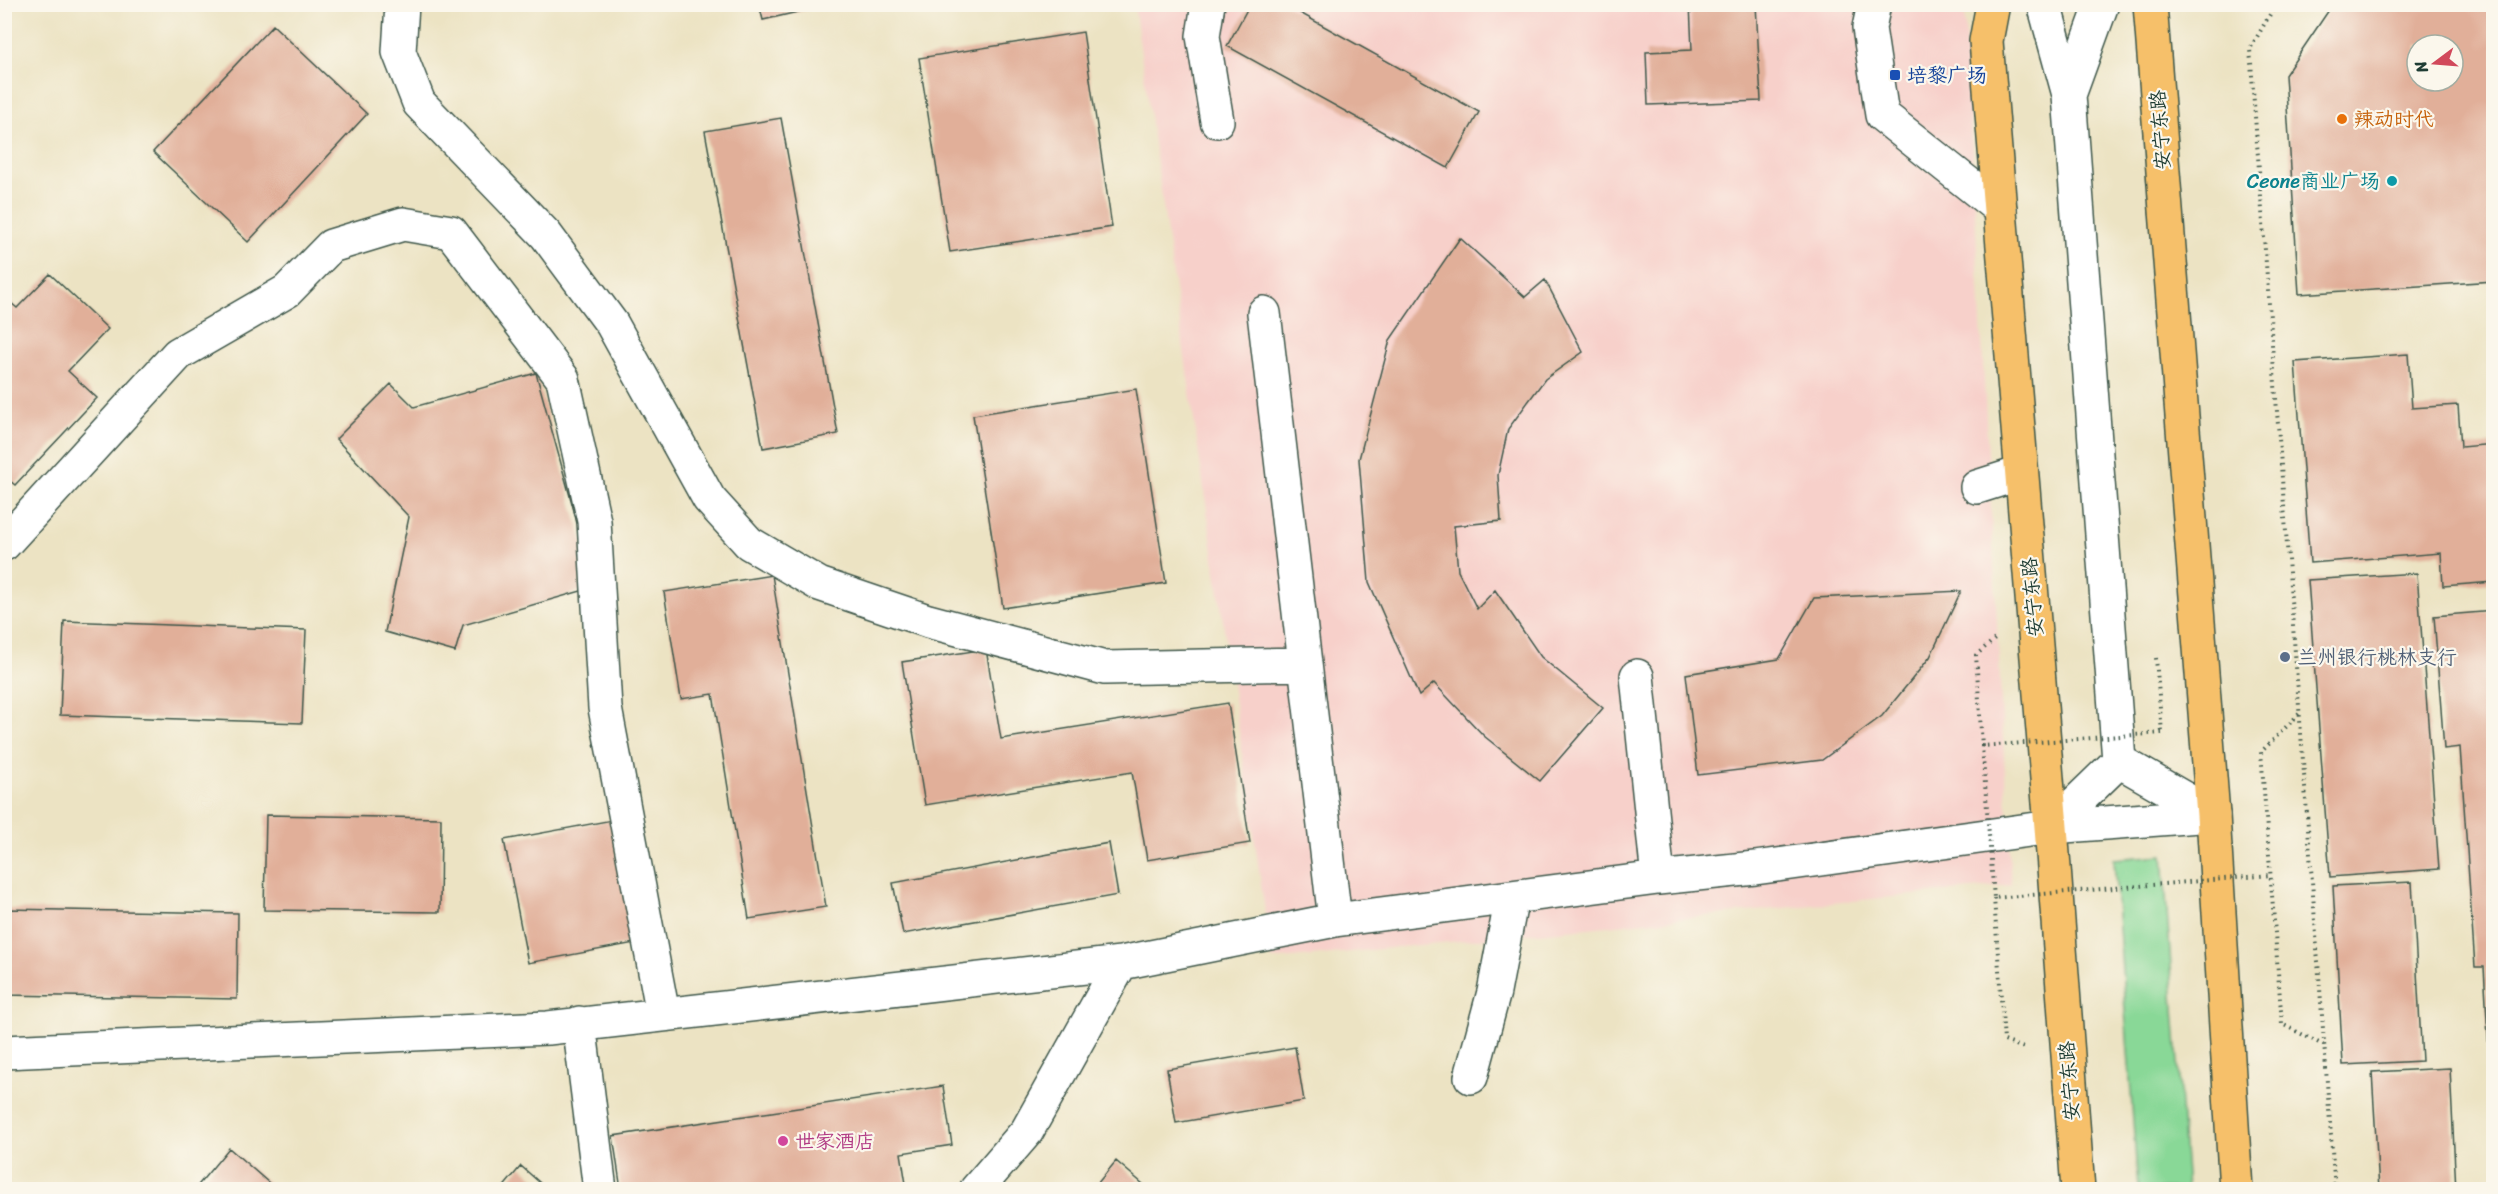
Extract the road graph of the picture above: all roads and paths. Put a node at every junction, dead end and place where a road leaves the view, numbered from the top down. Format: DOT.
graph roads {
  1 [pos="402,4"];
  2 [pos="1208,4"];
  3 [pos="1874,4"];
  4 [pos="1993,4"];
  5 [pos="2044,4"];
  6 [pos="2102,4"];
  7 [pos="2150,4"];
  8 [pos="2276,4"];
  9 [pos="2069,95"];
  10 [pos="1217,121"];
  11 [pos="2000,209"];
  12 [pos="1264,313"];
  13 [pos="2021,473"];
  14 [pos="1977,487"];
  15 [pos="4,544"];
  16 [pos="1976,655"];
  17 [pos="2156,657"];
  18 [pos="1305,664"];
  19 [pos="1637,676"];
  20 [pos="2299,714"];
  21 [pos="1982,746"];
  22 [pos="2119,761"];
  23 [pos="2213,815"];
  24 [pos="2051,828"];
  25 [pos="2272,875"];
  26 [pos="1658,878"];
  27 [pos="1512,897"];
  28 [pos="1994,898"];
  29 [pos="1335,920"];
  30 [pos="1121,963"];
  31 [pos="663,1014"];
  32 [pos="579,1023"];
  33 [pos="2004,1041"];
  34 [pos="2324,1046"];
  35 [pos="4,1052"];
  36 [pos="1471,1077"];
  37 [pos="600,1190"];
  38 [pos="976,1190"];
  39 [pos="2078,1190"];
  40 [pos="2236,1190"];
  41 [pos="2335,1190"];
  1 -- 18 [label="street"];
  2 -- 10 [label="street"];
  3 -- 11 [label="street"];
  4 -- 11 [label="main road, 安宁东路"];
  5 -- 9 [label="street"];
  6 -- 9 [label="street"];
  7 -- 23 [label="main road, 安宁东路"];
  8 -- 20 [label="path"];
  9 -- 22 [label="street"];
  11 -- 13 [label="main road, 安宁东路"];
  12 -- 18 [label="street"];
  13 -- 14 [label="street"];
  13 -- 24 [label="main road, 安宁东路"];
  15 -- 31 [label="street"];
  16 -- 21 [label="path"];
  17 -- 21 [label="path, bridge"];
  18 -- 29 [label="street"];
  19 -- 26 [label="street"];
  20 -- 25 [label="path"];
  20 -- 34 [label="path"];
  21 -- 28 [label="path, bridge"];
  22 -- 23 [label="street"];
  22 -- 24 [label="street"];
  23 -- 24 [label="street"];
  23 -- 40 [label="main road, 安宁东路"];
  24 -- 26 [label="street"];
  24 -- 39 [label="main road, 安宁东路"];
  25 -- 28 [label="path, bridge"];
  25 -- 34 [label="path"];
  26 -- 27 [label="street"];
  27 -- 29 [label="street"];
  27 -- 36 [label="street"];
  28 -- 33 [label="path"];
  29 -- 30 [label="street"];
  30 -- 31 [label="street"];
  30 -- 38 [label="street"];
  31 -- 32 [label="street"];
  32 -- 35 [label="street"];
  32 -- 37 [label="street"];
  34 -- 41 [label="path"];
}
